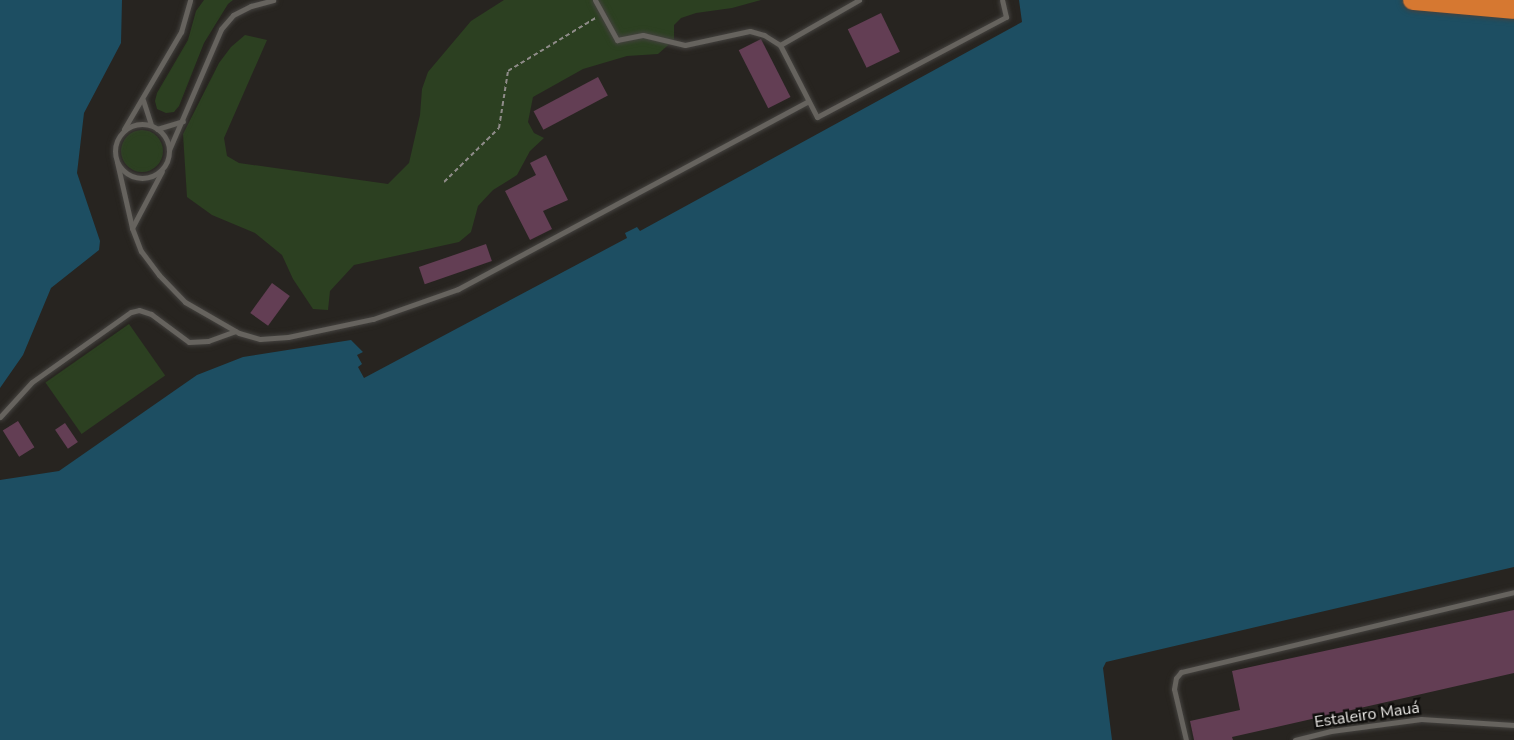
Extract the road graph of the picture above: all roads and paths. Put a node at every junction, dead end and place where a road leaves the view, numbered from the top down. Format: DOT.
graph roads {
  1 [pos="190,0"];
  2 [pos="273,0"];
  3 [pos="595,0"];
  4 [pos="859,0"];
  5 [pos="1002,0"];
  6 [pos="1413,0"];
  7 [pos="1514,9"];
  8 [pos="602,14"];
  9 [pos="780,45"];
  10 [pos="143,100"];
  11 [pos="808,101"];
  12 [pos="183,121"];
  13 [pos="154,127"];
  14 [pos="122,132"];
  15 [pos="169,150"];
  16 [pos="117,162"];
  17 [pos="164,166"];
  18 [pos="444,182"];
  19 [pos="132,228"];
  20 [pos="236,331"];
  21 [pos="0,417"];
  22 [pos="1514,592"];
  23 [pos="1514,725"];
  24 [pos="1186,740"];
  25 [pos="1295,740"];
  1 -- 10 [label="lane"];
  2 -- 12 [label="lane"];
  3 -- 8 [label="lane"];
  4 -- 9 [label="lane"];
  5 -- 11 [label="lane"];
  6 -- 7 [label="highway"];
  8 -- 9 [label="lane"];
  8 -- 18 [label="path"];
  9 -- 11 [label="lane"];
  10 -- 13 [label="lane"];
  10 -- 14 [label="lane"];
  11 -- 20 [label="lane"];
  12 -- 13 [label="lane"];
  12 -- 15 [label="lane"];
  13 -- 14 [label="lane"];
  13 -- 15 [label="lane"];
  14 -- 16 [label="lane"];
  15 -- 17 [label="lane"];
  16 -- 17 [label="lane"];
  16 -- 19 [label="lane"];
  17 -- 19 [label="lane"];
  19 -- 20 [label="lane"];
  20 -- 21 [label="lane"];
  22 -- 24 [label="lane"];
  23 -- 25 [label="lane, Estaleiro Mauá"];
}
